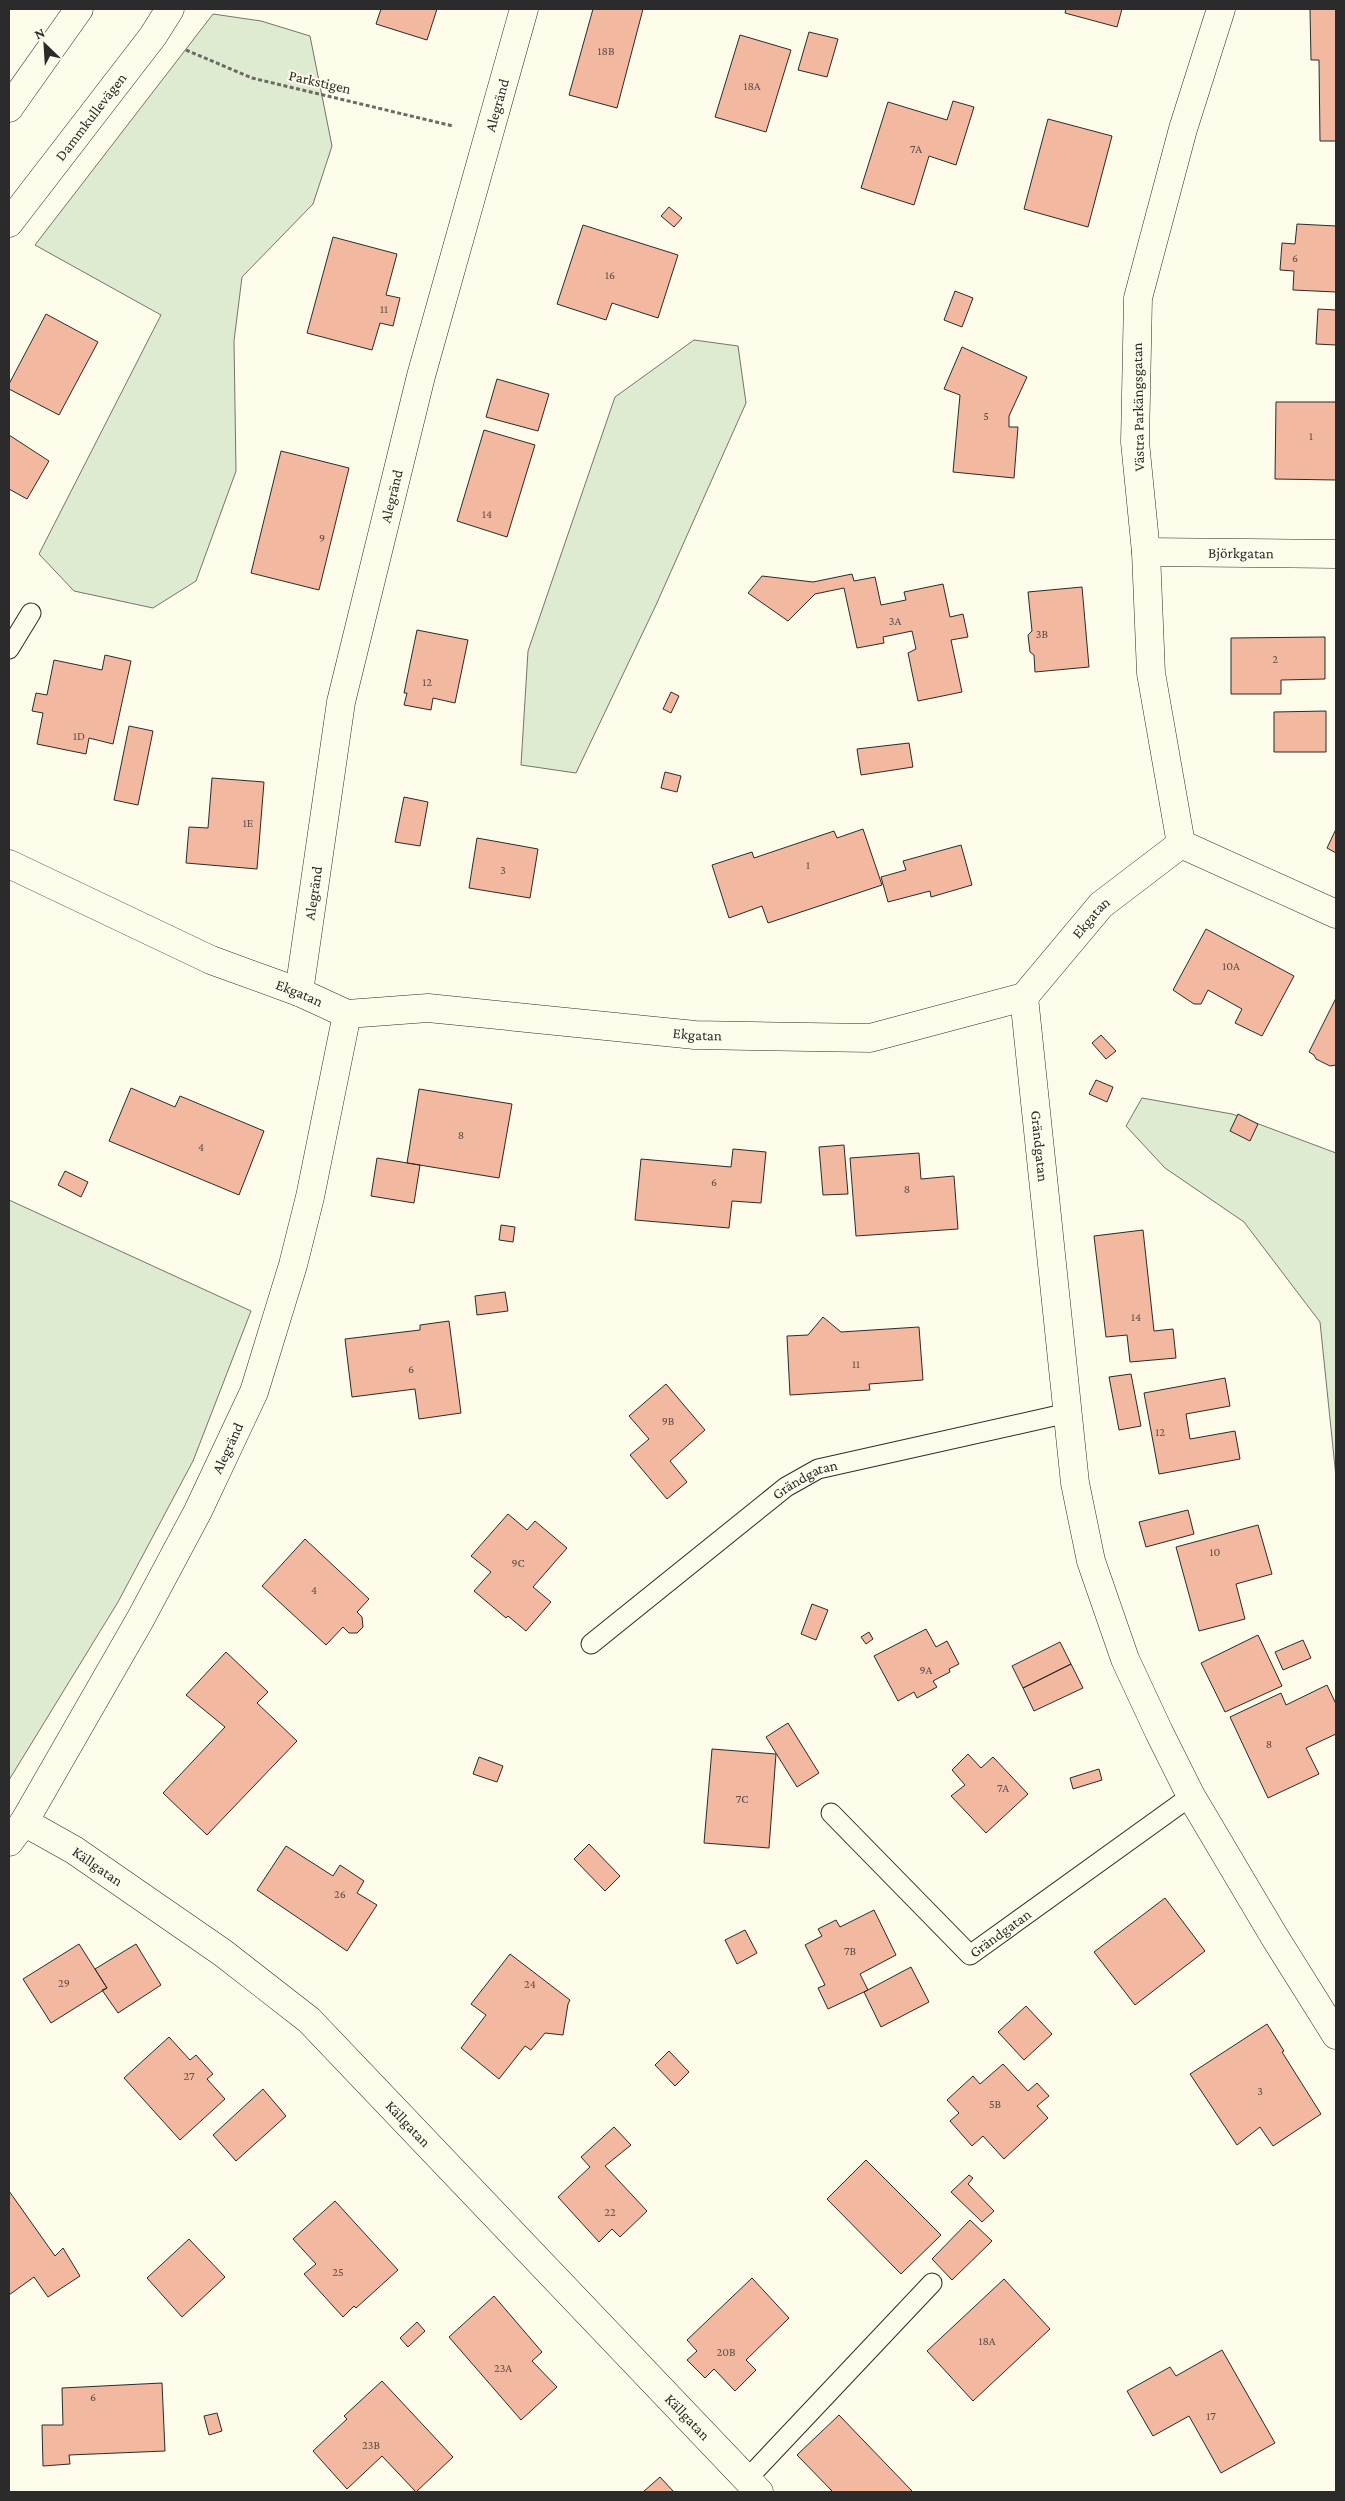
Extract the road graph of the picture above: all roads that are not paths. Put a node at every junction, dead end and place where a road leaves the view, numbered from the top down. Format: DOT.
graph roads {
  1 [pos="78,9"];
  2 [pos="170,9"];
  3 [pos="524,9"];
  4 [pos="1220,9"];
  5 [pos="9,108"];
  6 [pos="9,223"];
  7 [pos="1146,552"];
  8 [pos="1336,554"];
  9 [pos="31,614"];
  10 [pos="9,649"];
  11 [pos="1181,844"];
  12 [pos="9,864"];
  13 [pos="1336,914"];
  14 [pos="299,992"];
  15 [pos="1024,998"];
  16 [pos="347,1014"];
  17 [pos="1068,1413"];
  18 [pos="591,1644"];
  19 [pos="1191,1796"];
  20 [pos="831,1813"];
  21 [pos="17,1832"];
  22 [pos="1336,2035"];
  23 [pos="932,2283"];
  24 [pos="753,2486"];
  1 -- 5 [label="street"];
  2 -- 6 [label="street, Dammkullevägen"];
  3 -- 14 [label="street, Alegränd"];
  4 -- 7 [label="street, Västra Parkängsgatan"];
  7 -- 8 [label="street, Björkgatan"];
  7 -- 11 [label="street, Västra Parkängsgatan"];
  9 -- 10 [label="lane"];
  11 -- 13 [label="street"];
  11 -- 15 [label="street, Ekgatan"];
  12 -- 14 [label="street, Ekgatan"];
  14 -- 16 [label="street, Ekgatan"];
  15 -- 16 [label="street, Ekgatan"];
  15 -- 17 [label="street, Grändgatan"];
  16 -- 21 [label="street, Alegränd"];
  17 -- 18 [label="lane, Grändgatan"];
  17 -- 19 [label="street, Grändgatan"];
  19 -- 20 [label="lane, Grändgatan"];
  19 -- 22 [label="street, Grändgatan"];
  21 -- 24 [label="street, Källgatan"];
  23 -- 24 [label="lane, Källgatan"];
}
